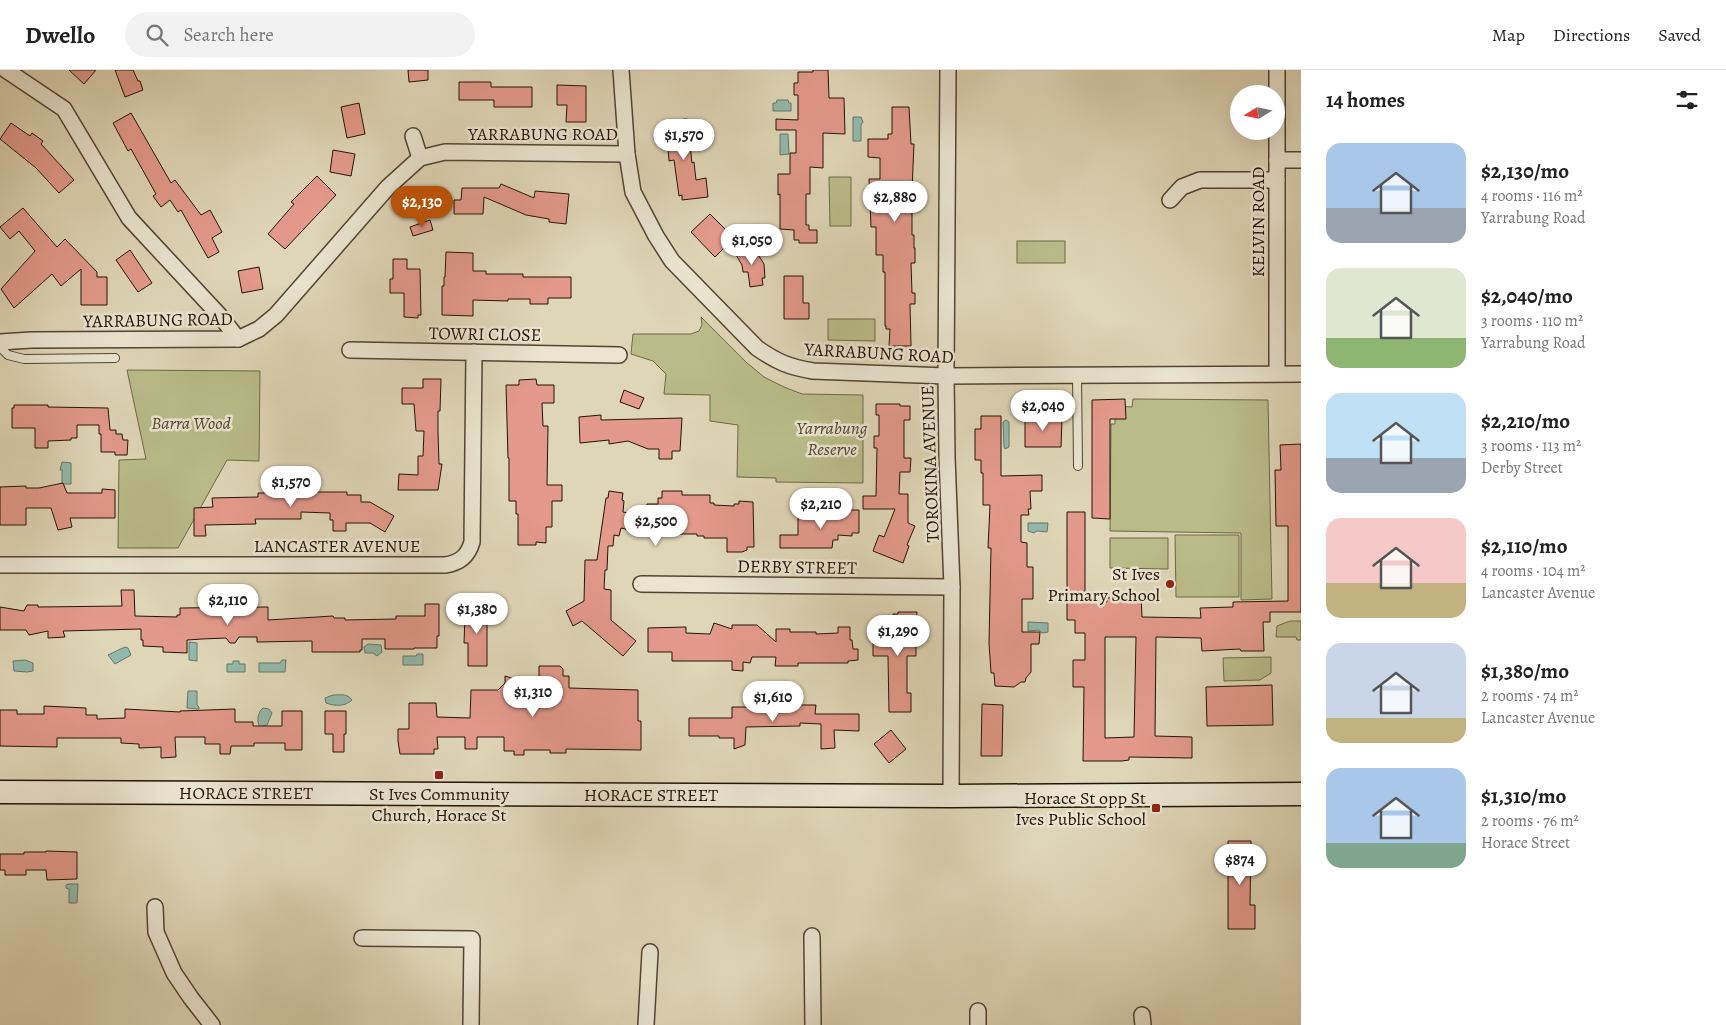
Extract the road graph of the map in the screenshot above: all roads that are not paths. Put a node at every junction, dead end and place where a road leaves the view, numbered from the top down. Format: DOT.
graph roads {
  1 [pos="6,70"];
  2 [pos="621,70"];
  3 [pos="948,70"];
  4 [pos="1277,70"];
  5 [pos="413,136"];
  6 [pos="627,154"];
  7 [pos="420,158"];
  8 [pos="1277,160"];
  9 [pos="1301,160"];
  10 [pos="1277,180"];
  11 [pos="1170,200"];
  12 [pos="238,340"];
  13 [pos="0,342"];
  14 [pos="0,347"];
  15 [pos="350,350"];
  16 [pos="474,352"];
  17 [pos="619,355"];
  18 [pos="115,358"];
  19 [pos="1277,373"];
  20 [pos="1077,374"];
  21 [pos="1301,374"];
  22 [pos="946,376"];
  23 [pos="1078,466"];
  24 [pos="0,565"];
  25 [pos="641,584"];
  26 [pos="952,587"];
  27 [pos="0,792"];
  28 [pos="1301,794"];
  29 [pos="951,796"];
  30 [pos="155,907"];
  31 [pos="812,936"];
  32 [pos="362,938"];
  33 [pos="650,952"];
  34 [pos="212,1025"];
  35 [pos="471,1025"];
  36 [pos="646,1025"];
  37 [pos="814,1025"];
  1 -- 12 [label="street"];
  2 -- 6 [label="street"];
  3 -- 22 [label="street, TOROKINA AVENUE"];
  4 -- 8 [label="street, KELVIN ROAD"];
  5 -- 7 [label="street"];
  6 -- 7 [label="street, YARRABUNG ROAD"];
  6 -- 22 [label="street, YARRABUNG ROAD"];
  7 -- 12 [label="street, YARRABUNG ROAD"];
  8 -- 9 [label="street"];
  8 -- 10 [label="street, KELVIN ROAD"];
  10 -- 11 [label="street"];
  10 -- 19 [label="street, KELVIN ROAD"];
  12 -- 13 [label="street, YARRABUNG ROAD"];
  14 -- 18 [label="lane"];
  15 -- 16 [label="street, TOWRI CLOSE"];
  16 -- 17 [label="street, TOWRI CLOSE"];
  16 -- 24 [label="street, LANCASTER AVENUE"];
  19 -- 20 [label="street, YARRABUNG ROAD"];
  19 -- 21 [label="street, YARRABUNG ROAD"];
  20 -- 22 [label="street, YARRABUNG ROAD"];
  20 -- 23 [label="lane"];
  22 -- 26 [label="street, TOROKINA AVENUE"];
  25 -- 26 [label="street, DERBY STREET"];
  26 -- 29 [label="street, TOROKINA AVENUE"];
  27 -- 29 [label="main road, HORACE STREET"];
  28 -- 29 [label="main road, HORACE STREET"];
  30 -- 34 [label="street"];
  31 -- 37 [label="street"];
  32 -- 35 [label="street"];
  33 -- 36 [label="street"];
}
